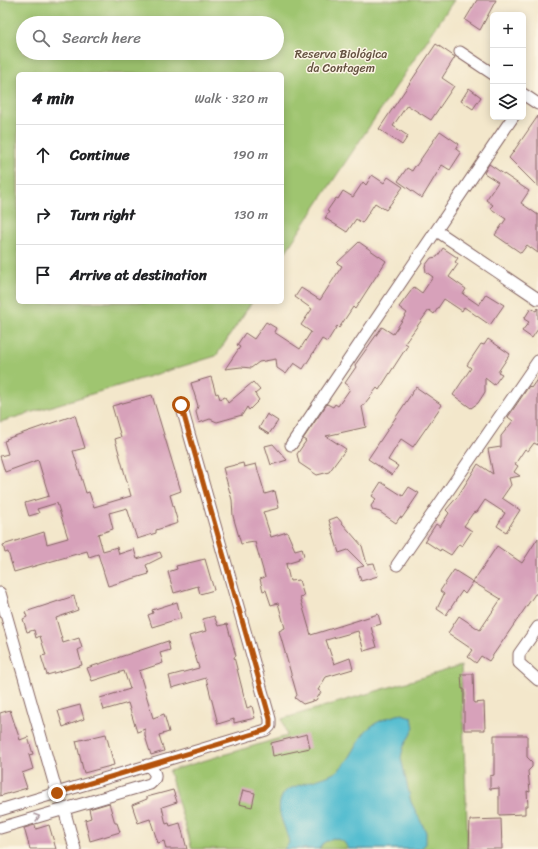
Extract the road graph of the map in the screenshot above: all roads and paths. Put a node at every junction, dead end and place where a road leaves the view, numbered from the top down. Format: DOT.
graph roads {
  1 [pos="460,52"];
  2 [pos="490,72"];
  3 [pos="526,99"];
  4 [pos="538,104"];
  5 [pos="511,120"];
  6 [pos="437,231"];
  7 [pos="538,299"];
  8 [pos="538,361"];
  9 [pos="181,405"];
  10 [pos="291,445"];
  11 [pos="397,565"];
  12 [pos="0,593"];
  13 [pos="538,627"];
  14 [pos="538,680"];
  15 [pos="147,765"];
  16 [pos="57,793"];
  17 [pos="0,810"];
  18 [pos="64,810"];
  19 [pos="0,828"];
  20 [pos="75,849"];
  1 -- 2 [label="street"];
  3 -- 4 [label="street"];
  5 -- 6 [label="street"];
  6 -- 7 [label="street"];
  6 -- 10 [label="street"];
  8 -- 11 [label="street"];
  9 -- 15 [label="street"];
  12 -- 16 [label="street"];
  13 -- 14 [label="street"];
  15 -- 16 [label="street"];
  15 -- 18 [label="street"];
  16 -- 17 [label="street"];
  19 -- 18 [label="street, one-way"];
  18 -- 20 [label="street"];
}
